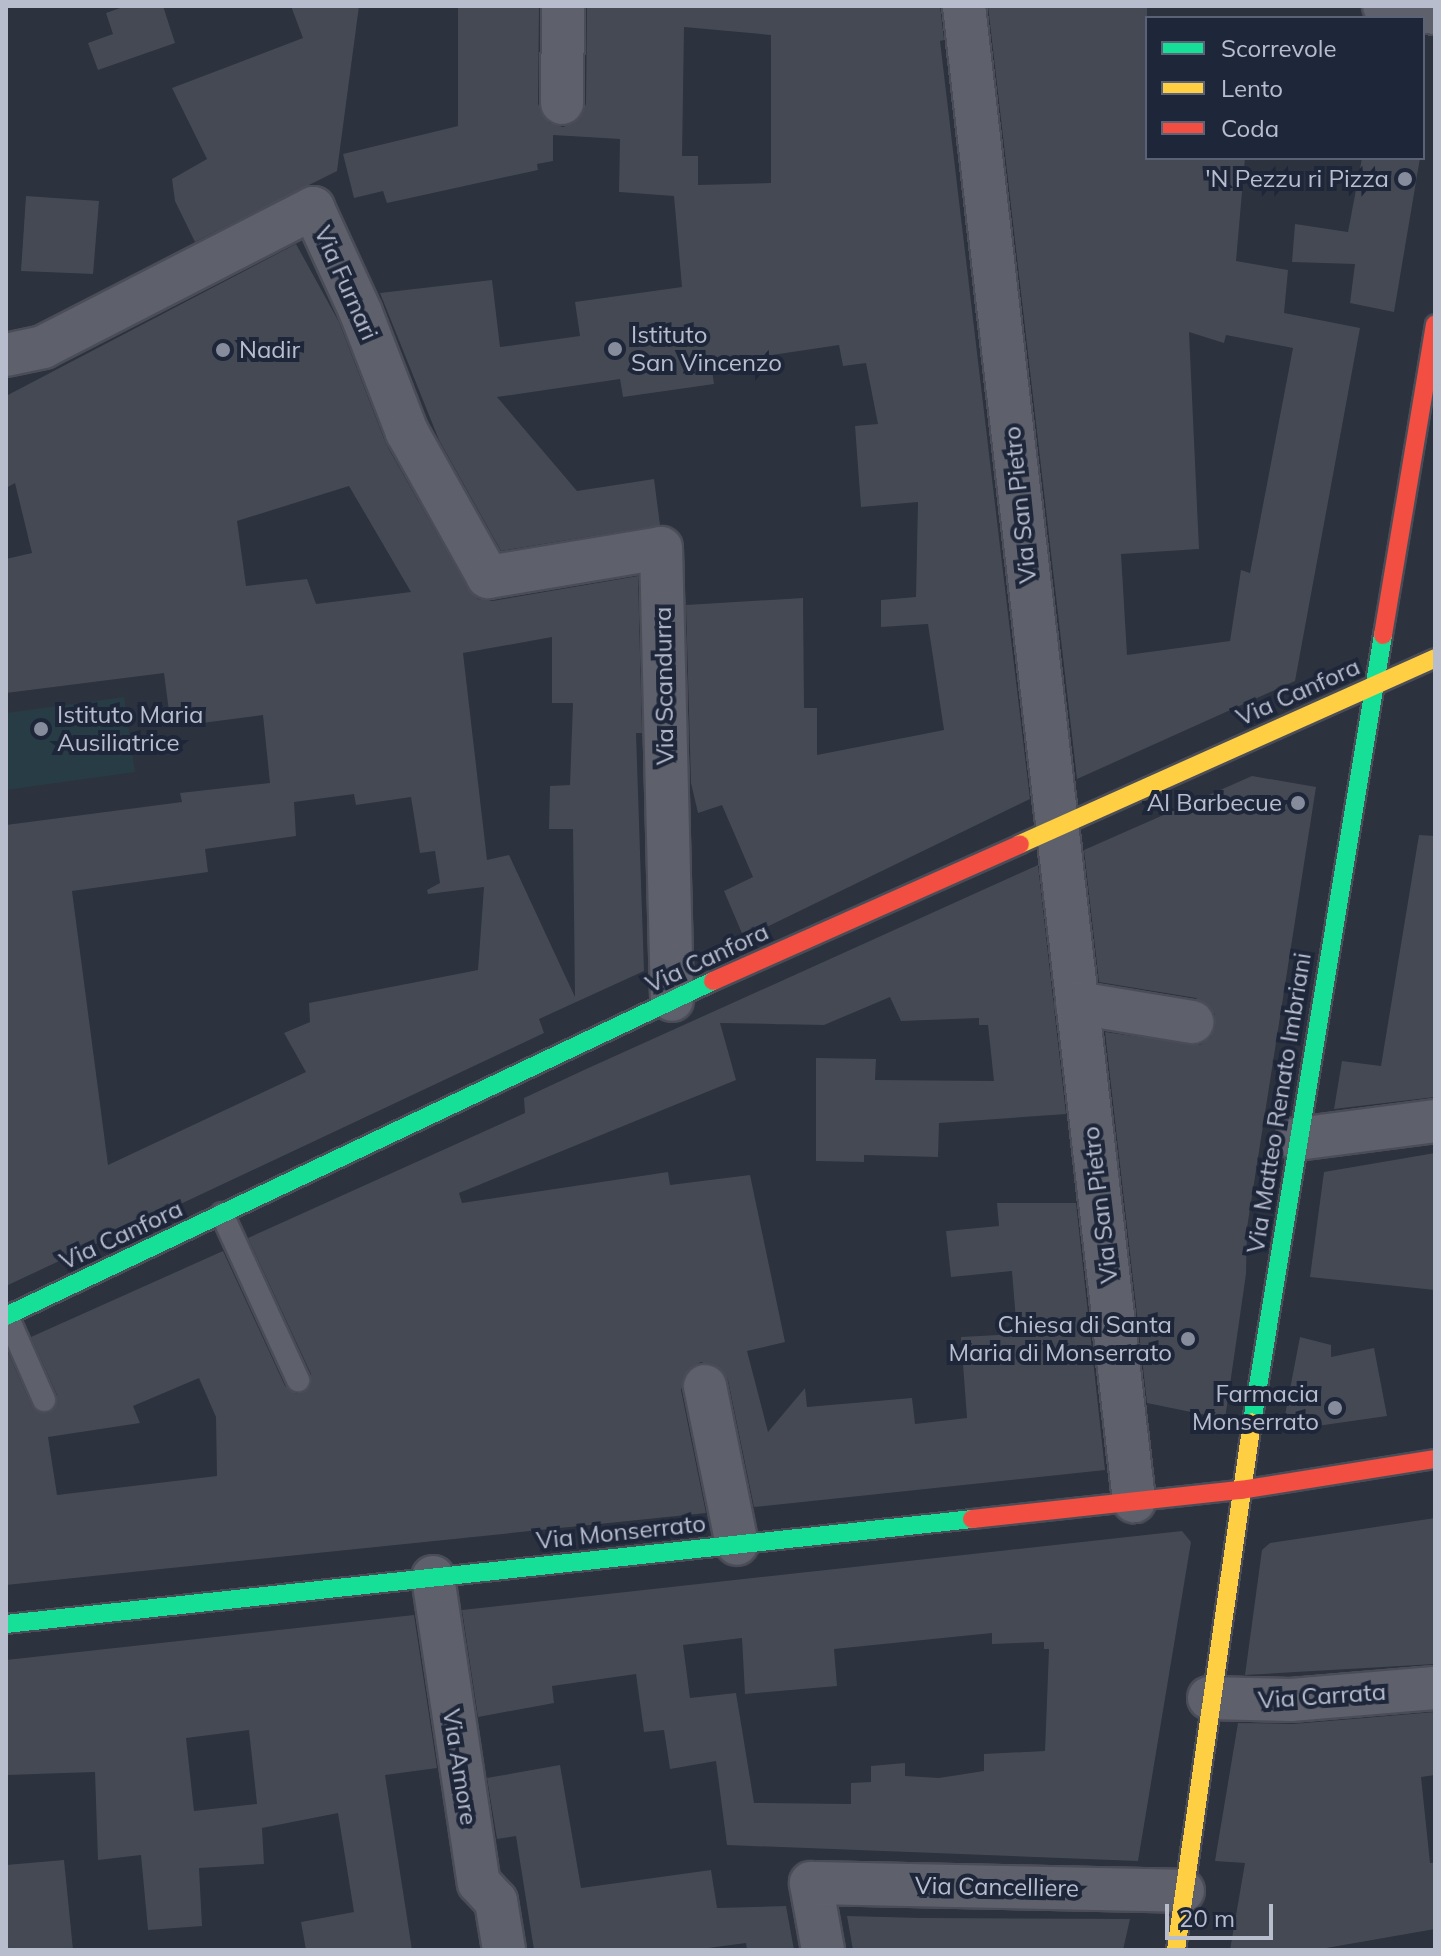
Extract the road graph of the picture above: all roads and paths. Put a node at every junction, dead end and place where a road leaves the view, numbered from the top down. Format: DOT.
graph roads {
  1 [pos="563,6"];
  2 [pos="964,6"];
  3 [pos="1384,6"];
  4 [pos="1435,13"];
  5 [pos="562,103"];
  6 [pos="1435,324"];
  7 [pos="6,355"];
  8 [pos="488,577"];
  9 [pos="1435,658"];
  10 [pos="1374,685"];
  11 [pos="1057,826"];
  12 [pos="672,1000"];
  13 [pos="1077,1003"];
  14 [pos="1192,1022"];
  15 [pos="1435,1121"];
  16 [pos="1297,1139"];
  17 [pos="222,1214"];
  18 [pos="7,1316"];
  19 [pos="298,1380"];
  20 [pos="705,1386"];
  21 [pos="44,1400"];
  22 [pos="1435,1459"];
  23 [pos="1241,1490"];
  24 [pos="1134,1501"];
  25 [pos="737,1544"];
  26 [pos="433,1577"];
  27 [pos="6,1624"];
  28 [pos="1435,1688"];
  29 [pos="1209,1698"];
  30 [pos="1183,1891"];
  31 [pos="504,1950"];
  32 [pos="823,1950"];
  33 [pos="1176,1950"];
  1 -- 5 [label="street"];
  2 -- 11 [label="street, Via San Pietro"];
  3 -- 4 [label="street"];
  6 -- 10 [label="main road, Via Matteo Renato Imbriani"];
  7 -- 8 [label="street, Via Furnari"];
  8 -- 12 [label="street, Via Scandurra"];
  9 -- 10 [label="main road, Via Canfora"];
  10 -- 11 [label="main road, Via Canfora"];
  10 -- 16 [label="main road, Via Matteo Renato Imbriani"];
  11 -- 12 [label="main road, Via Canfora"];
  11 -- 13 [label="street, Via San Pietro"];
  12 -- 17 [label="main road, Via Canfora"];
  13 -- 14 [label="street"];
  13 -- 24 [label="street, Via San Pietro"];
  15 -- 16 [label="street"];
  16 -- 23 [label="main road, Via Matteo Renato Imbriani"];
  17 -- 18 [label="main road, Via Canfora"];
  17 -- 19 [label="lane"];
  18 -- 21 [label="lane"];
  20 -- 25 [label="street"];
  22 -- 23 [label="main road, Via Monserrato"];
  23 -- 24 [label="main road, Via Monserrato"];
  23 -- 29 [label="main road, Via Matteo Renato Imbriani"];
  24 -- 25 [label="main road, Via Monserrato"];
  25 -- 26 [label="main road, Via Monserrato"];
  26 -- 27 [label="main road, Via Monserrato"];
  26 -- 31 [label="street, Via Amore"];
  28 -- 29 [label="street, Via Carrata"];
  29 -- 30 [label="main road, Via Matteo Renato Imbriani"];
  30 -- 32 [label="street, Via Cancelliere"];
  30 -- 33 [label="main road, Via Matteo Renato Imbriani"];
}
